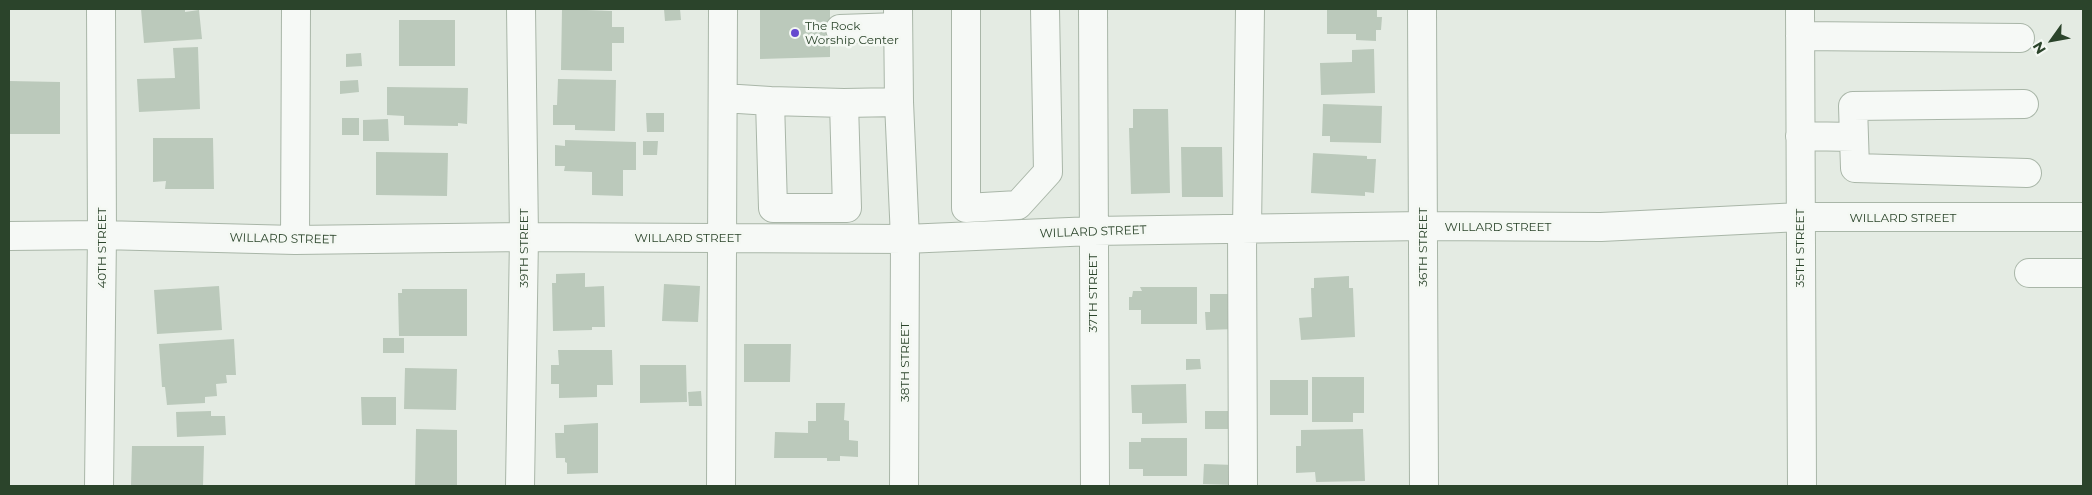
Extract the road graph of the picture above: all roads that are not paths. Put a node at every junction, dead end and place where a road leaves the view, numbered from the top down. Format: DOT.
graph roads {
  1 [pos="102,9"];
  2 [pos="296,9"];
  3 [pos="521,9"];
  4 [pos="723,9"];
  5 [pos="966,9"];
  6 [pos="1045,9"];
  7 [pos="1093,9"];
  8 [pos="1250,9"];
  9 [pos="1422,9"];
  10 [pos="1800,9"];
  11 [pos="898,18"];
  12 [pos="840,29"];
  13 [pos="1800,36"];
  14 [pos="2020,38"];
  15 [pos="723,98"];
  16 [pos="770,101"];
  17 [pos="899,102"];
  18 [pos="844,103"];
  19 [pos="2024,104"];
  20 [pos="1800,136"];
  21 [pos="1854,137"];
  22 [pos="2027,173"];
  23 [pos="1800,217"];
  24 [pos="2083,217"];
  25 [pos="1423,226"];
  26 [pos="1244,229"];
  27 [pos="1093,231"];
  28 [pos="102,235"];
  29 [pos="9,236"];
  30 [pos="524,237"];
  31 [pos="723,238"];
  32 [pos="905,238"];
  33 [pos="296,240"];
  34 [pos="2083,272"];
  35 [pos="2030,273"];
  36 [pos="99,486"];
  37 [pos="520,486"];
  38 [pos="721,486"];
  39 [pos="904,486"];
  40 [pos="1095,486"];
  41 [pos="1243,486"];
  42 [pos="1424,486"];
  43 [pos="1802,486"];
  1 -- 28 [label="street, 40TH STREET"];
  2 -- 33 [label="street"];
  3 -- 30 [label="street, 39TH STREET"];
  4 -- 15 [label="street"];
  5 -- 6 [label="street"];
  7 -- 27 [label="street, 37TH STREET"];
  8 -- 26 [label="street"];
  9 -- 25 [label="street, 36TH STREET"];
  10 -- 13 [label="street, 35TH STREET"];
  11 -- 12 [label="street"];
  11 -- 17 [label="street, 38TH STREET"];
  13 -- 14 [label="street"];
  13 -- 20 [label="street, 35TH STREET"];
  15 -- 16 [label="street"];
  15 -- 31 [label="street"];
  16 -- 18 [label="street"];
  16 -- 18 [label="street"];
  17 -- 18 [label="street"];
  17 -- 32 [label="street, 38TH STREET"];
  19 -- 21 [label="street"];
  20 -- 21 [label="street"];
  20 -- 23 [label="street, 35TH STREET"];
  21 -- 22 [label="street"];
  23 -- 24 [label="street, WILLARD STREET"];
  23 -- 25 [label="street, WILLARD STREET"];
  23 -- 43 [label="street, 35TH STREET"];
  25 -- 26 [label="street, WILLARD STREET"];
  25 -- 42 [label="street, 36TH STREET"];
  26 -- 27 [label="street, WILLARD STREET"];
  26 -- 41 [label="street"];
  27 -- 32 [label="street, WILLARD STREET"];
  27 -- 40 [label="street, 37TH STREET"];
  28 -- 29 [label="street, WILLARD STREET"];
  28 -- 33 [label="street, WILLARD STREET"];
  28 -- 36 [label="street, 40TH STREET"];
  30 -- 31 [label="street, WILLARD STREET"];
  30 -- 33 [label="street, WILLARD STREET"];
  30 -- 37 [label="street, 39TH STREET"];
  31 -- 32 [label="street, WILLARD STREET"];
  31 -- 38 [label="street"];
  32 -- 39 [label="street, 38TH STREET"];
  34 -- 35 [label="street"];
}
